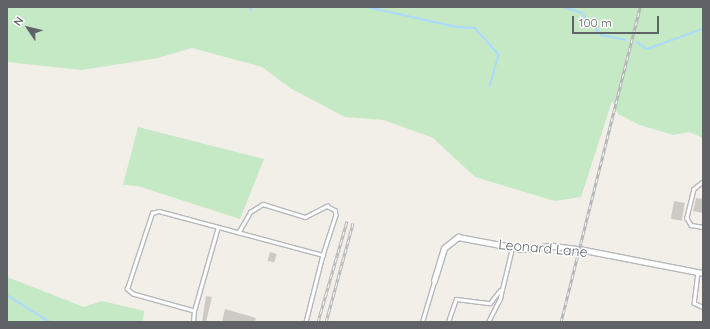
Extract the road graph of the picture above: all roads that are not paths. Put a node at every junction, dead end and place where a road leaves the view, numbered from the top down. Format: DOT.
graph roads {
  1 [pos="703,182"];
  2 [pos="218,227"];
  3 [pos="703,227"];
  4 [pos="238,233"];
  5 [pos="512,248"];
  6 [pos="323,256"];
  7 [pos="700,273"];
  8 [pos="434,281"];
  9 [pos="500,290"];
  10 [pos="703,307"];
  11 [pos="194,311"];
  12 [pos="192,322"];
  13 [pos="306,322"];
  14 [pos="422,322"];
  15 [pos="448,322"];
  16 [pos="488,322"];
  1 -- 3 [label="lane"];
  2 -- 4 [label="lane"];
  2 -- 11 [label="lane"];
  2 -- 11 [label="lane"];
  4 -- 6 [label="lane"];
  4 -- 6 [label="lane"];
  5 -- 7 [label="street, Leonard Lane"];
  5 -- 8 [label="street, Leonard Lane"];
  5 -- 9 [label="lane"];
  6 -- 13 [label="lane"];
  7 -- 10 [label="lane"];
  8 -- 14 [label="lane"];
  9 -- 15 [label="lane"];
  9 -- 16 [label="lane"];
  11 -- 12 [label="lane"];
}
